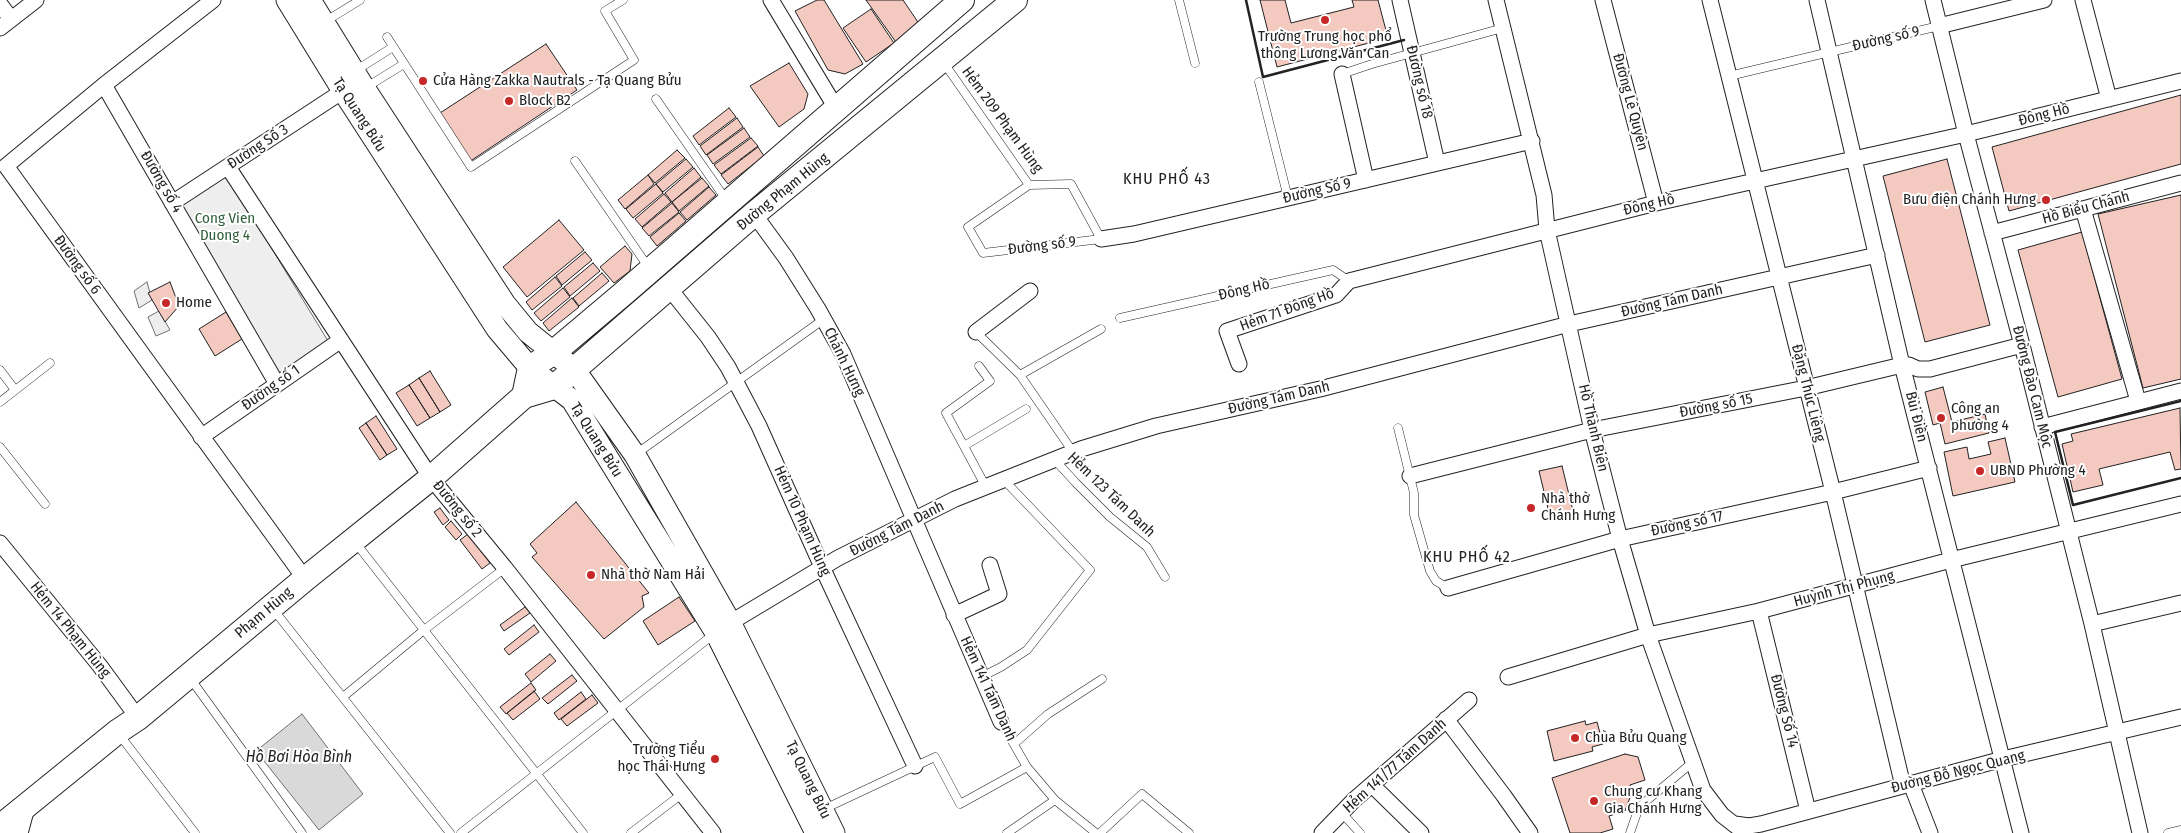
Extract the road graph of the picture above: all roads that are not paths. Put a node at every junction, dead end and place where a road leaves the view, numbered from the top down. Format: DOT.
graph roads {
  1 [pos="36,0"];
  2 [pos="214,0"];
  3 [pos="287,0"];
  4 [pos="310,0"];
  5 [pos="360,0"];
  6 [pos="623,0"];
  7 [pos="771,0"];
  8 [pos="962,0"];
  9 [pos="1014,0"];
  10 [pos="1179,0"];
  11 [pos="1400,0"];
  12 [pos="1496,0"];
  13 [pos="1604,0"];
  14 [pos="1710,0"];
  15 [pos="1817,0"];
  16 [pos="1933,0"];
  17 [pos="2044,0"];
  18 [pos="2083,0"];
  19 [pos="0,4"];
  20 [pos="324,22"];
  21 [pos="6,24"];
  22 [pos="1939,26"];
  23 [pos="1503,28"];
  24 [pos="387,37"];
  25 [pos="393,47"];
  26 [pos="1412,52"];
  27 [pos="1829,52"];
  28 [pos="943,61"];
  29 [pos="1195,63"];
  30 [pos="404,64"];
  31 [pos="1342,74"];
  32 [pos="1729,76"];
  33 [pos="2181,81"];
  34 [pos="1259,82"];
  35 [pos="355,83"];
  36 [pos="104,85"];
  37 [pos="656,99"];
  38 [pos="2108,99"];
  39 [pos="836,108"];
  40 [pos="1966,134"];
  41 [pos="1532,141"];
  42 [pos="1854,160"];
  43 [pos="575,161"];
  44 [pos="1437,163"];
  45 [pos="228,167"];
  46 [pos="1366,180"];
  47 [pos="1755,181"];
  48 [pos="2181,183"];
  49 [pos="1029,185"];
  50 [pos="1288,198"];
  51 [pos="728,202"];
  52 [pos="172,203"];
  53 [pos="1656,203"];
  54 [pos="2083,209"];
  55 [pos="754,214"];
  56 [pos="1547,230"];
  57 [pos="1992,233"];
  58 [pos="1101,239"];
  59 [pos="1877,255"];
  60 [pos="651,270"];
  61 [pos="1779,277"];
  62 [pos="1349,281"];
  63 [pos="669,288"];
  64 [pos="1030,290"];
  65 [pos="1120,318"];
  66 [pos="824,319"];
  67 [pos="1569,324"];
  68 [pos="1100,329"];
  69 [pos="976,332"];
  70 [pos="341,340"];
  71 [pos="2022,345"];
  72 [pos="554,352"];
  73 [pos="50,363"];
  74 [pos="1239,364"];
  75 [pos="1902,364"];
  76 [pos="979,366"];
  77 [pos="530,368"];
  78 [pos="574,369"];
  79 [pos="0,370"];
  80 [pos="1020,376"];
  81 [pos="735,381"];
  82 [pos="277,384"];
  83 [pos="554,387"];
  84 [pos="1806,388"];
  85 [pos="15,390"];
  86 [pos="2181,391"];
  87 [pos="524,396"];
  88 [pos="2138,401"];
  89 [pos="0,402"];
  90 [pos="1026,409"];
  91 [pos="2042,427"];
  92 [pos="1398,428"];
  93 [pos="1592,430"];
  94 [pos="201,437"];
  95 [pos="964,446"];
  96 [pos="0,447"];
  97 [pos="1073,452"];
  98 [pos="634,455"];
  99 [pos="1054,460"];
  100 [pos="1929,468"];
  101 [pos="1410,476"];
  102 [pos="431,478"];
  103 [pos="1004,480"];
  104 [pos="986,487"];
  105 [pos="1833,492"];
  106 [pos="44,504"];
  107 [pos="2181,504"];
  108 [pos="913,521"];
  109 [pos="2069,533"];
  110 [pos="1620,539"];
  111 [pos="354,540"];
  112 [pos="2,548"];
  113 [pos="1951,560"];
  114 [pos="990,565"];
  115 [pos="822,567"];
  116 [pos="505,568"];
  117 [pos="1165,577"];
  118 [pos="305,579"];
  119 [pos="1856,586"];
  120 [pos="1448,588"];
  121 [pos="2181,603"];
  122 [pos="272,608"];
  123 [pos="1759,611"];
  124 [pos="954,615"];
  125 [pos="2092,624"];
  126 [pos="723,627"];
  127 [pos="424,630"];
  128 [pos="1648,634"];
  129 [pos="189,676"];
  130 [pos="981,677"];
  131 [pos="1508,677"];
  132 [pos="1102,679"];
  133 [pos="343,697"];
  134 [pos="1469,700"];
  135 [pos="617,709"];
  136 [pos="138,718"];
  137 [pos="2181,718"];
  138 [pos="1446,719"];
  139 [pos="1001,722"];
  140 [pos="117,732"];
  141 [pos="2117,734"];
  142 [pos="1014,744"];
  143 [pos="2003,759"];
  144 [pos="1693,762"];
  145 [pos="915,766"];
  146 [pos="1027,767"];
  147 [pos="537,774"];
  148 [pos="1372,785"];
  149 [pos="1907,785"];
  150 [pos="683,793"];
  151 [pos="1055,800"];
  152 [pos="24,807"];
  153 [pos="822,810"];
  154 [pos="1808,811"];
  155 [pos="1342,813"];
  156 [pos="0,827"];
  157 [pos="1740,828"];
  158 [pos="2181,830"];
  159 [pos="17,833"];
  160 [pos="195,833"];
  161 [pos="302,833"];
  162 [pos="450,833"];
  163 [pos="461,833"];
  164 [pos="583,833"];
  165 [pos="630,833"];
  166 [pos="713,833"];
  167 [pos="816,833"];
  168 [pos="834,833"];
  169 [pos="1007,833"];
  170 [pos="1098,833"];
  171 [pos="1189,833"];
  172 [pos="1322,833"];
  173 [pos="1360,833"];
  174 [pos="1421,833"];
  175 [pos="1530,833"];
  176 [pos="1630,833"];
  177 [pos="1930,833"];
  178 [pos="2021,833"];
  179 [pos="2140,833"];
  180 [pos="2168,833"];
  1 -- 21 [label="street"];
  2 -- 36 [label="street, Đường số 6"];
  3 -- 35 [label="main road, Tạ Quang Bửu"];
  4 -- 20 [label="main road, Tạ Quang Bửu"];
  5 -- 20 [label="lane"];
  6 -- 30 [label="lane"];
  7 -- 39 [label="street"];
  8 -- 39 [label="main road, Đường Phạm Hùng"];
  9 -- 28 [label="main road, Đường Phạm Hùng"];
  10 -- 29 [label="lane"];
  11 -- 26 [label="street, Đường số 18"];
  12 -- 23 [label="street, Hồ Thành Biên"];
  13 -- 53 [label="street, Đường Lê Quyên"];
  14 -- 32 [label="street, Đặng Thúc Liêng"];
  15 -- 27 [label="street, Bùi Điền"];
  16 -- 22 [label="street, Đường Đào Cam Mộc"];
  17 -- 22 [label="street, Đường số 9"];
  18 -- 38 [label="street"];
  19 -- 21 [label="street"];
  20 -- 35 [label="main road, Tạ Quang Bửu"];
  22 -- 27 [label="lane, Đường số 9"];
  22 -- 40 [label="street, Đường Đào Cam Mộc"];
  23 -- 26 [label="lane"];
  23 -- 41 [label="street, Hồ Thành Biên"];
  24 -- 25 [label="lane"];
  25 -- 30 [label="lane"];
  25 -- 35 [label="lane"];
  26 -- 31 [label="lane"];
  26 -- 44 [label="street, Đường số 18"];
  27 -- 32 [label="lane, Đường số 9"];
  27 -- 42 [label="street, Bùi Điền"];
  28 -- 49 [label="lane, Hẻm 209 Phạm Hùng"];
  28 -- 55 [label="main road, Đường Phạm Hùng"];
  30 -- 35 [label="lane"];
  31 -- 46 [label="street"];
  32 -- 47 [label="street, Đặng Thúc Liêng"];
  33 -- 38 [label="street, Đông Hồ"];
  34 -- 50 [label="lane"];
  35 -- 45 [label="street, Đường Số 3"];
  35 -- 72 [label="main road, Tạ Quang Bửu"];
  35 -- 77 [label="main road, Tạ Quang Bửu"];
  36 -- 52 [label="street, Đường số 4"];
  36 -- 94 [label="street, Đường số 6"];
  37 -- 51 [label="lane"];
  38 -- 40 [label="street, Đông Hồ"];
  39 -- 51 [label="main road, Đường Phạm Hùng"];
  40 -- 42 [label="street, Đông Hồ"];
  40 -- 57 [label="street, Đường Đào Cam Mộc"];
  41 -- 44 [label="street, Đường Số 9"];
  41 -- 56 [label="street, Hồ Thành Biên"];
  42 -- 47 [label="street, Đông Hồ"];
  42 -- 59 [label="street, Bùi Điền"];
  43 -- 60 [label="lane"];
  44 -- 46 [label="street, Đường Số 9"];
  45 -- 52 [label="street, Đường Số 3"];
  45 -- 70 [label="street, Đường số 2"];
  46 -- 50 [label="street, Đường Số 9"];
  47 -- 53 [label="street, Đông Hồ"];
  47 -- 61 [label="street, Đặng Thúc Liêng"];
  48 -- 54 [label="street, Hồ Biểu Chánh"];
  49 -- 58 [label="lane, Hẻm 209 Phạm Hùng"];
  49 -- 58 [label="lane, Đường số 9"];
  50 -- 58 [label="street, Đường Số 9"];
  51 -- 60 [label="main road, Đường Phạm Hùng"];
  52 -- 82 [label="street, Đường số 4"];
  53 -- 56 [label="street, Đông Hồ"];
  54 -- 57 [label="street, Hồ Biểu Chánh"];
  54 -- 88 [label="street"];
  55 -- 63 [label="main road, Đường Phạm Hùng"];
  55 -- 66 [label="street, Chánh Hưng"];
  56 -- 62 [label="street, Đông Hồ"];
  56 -- 67 [label="street, Hồ Thành Biên"];
  57 -- 71 [label="street, Đường Đào Cam Mộc"];
  59 -- 61 [label="street, Đường Tám Danh"];
  59 -- 75 [label="street, Bùi Điền"];
  60 -- 72 [label="main road, Đường Phạm Hùng"];
  61 -- 67 [label="street, Đường Tám Danh"];
  61 -- 84 [label="street, Đặng Thúc Liêng"];
  62 -- 65 [label="lane, Đông Hồ"];
  62 -- 74 [label="street, Hẻm 71 Đông Hồ"];
  63 -- 78 [label="main road, Đường Phạm Hùng"];
  63 -- 81 [label="street, Hẻm 10 Phạm Hùng"];
  64 -- 69 [label="street"];
  66 -- 81 [label="lane"];
  66 -- 108 [label="street, Chánh Hưng"];
  67 -- 93 [label="street, Hồ Thành Biên"];
  67 -- 97 [label="street, Đường Tám Danh"];
  68 -- 80 [label="lane"];
  69 -- 80 [label="lane"];
  70 -- 82 [label="street, Đường số 1"];
  70 -- 102 [label="street, Đường số 2"];
  71 -- 75 [label="street, Đường số 15"];
  71 -- 91 [label="street, Đường Đào Cam Mộc"];
  72 -- 77 [label="main road"];
  72 -- 78 [label="main road, Tạ Quang Bửu"];
  73 -- 85 [label="lane"];
  75 -- 84 [label="street, Đường số 15"];
  75 -- 100 [label="street, Bùi Điền"];
  76 -- 95 [label="lane"];
  77 -- 83 [label="main road, Tạ Quang Bửu"];
  77 -- 87 [label="main road"];
  78 -- 83 [label="main road, Đường Phạm Hùng"];
  78 -- 98 [label="main road, Tạ Quang Bửu"];
  79 -- 85 [label="lane"];
  80 -- 97 [label="lane"];
  81 -- 98 [label="lane"];
  81 -- 115 [label="street, Hẻm 10 Phạm Hùng"];
  82 -- 94 [label="street, Đường số 1"];
  83 -- 87 [label="main road, Phạm Hùng"];
  83 -- 126 [label="main road, Tạ Quang Bửu"];
  84 -- 93 [label="street, Đường số 15"];
  84 -- 105 [label="street, Đặng Thúc Liêng"];
  85 -- 89 [label="lane"];
  86 -- 88 [label="street"];
  87 -- 102 [label="main road, Phạm Hùng"];
  88 -- 91 [label="street"];
  90 -- 95 [label="lane"];
  91 -- 109 [label="street, Đường Đào Cam Mộc"];
  92 -- 101 [label="lane"];
  93 -- 101 [label="street, Đường số 15"];
  93 -- 110 [label="street, Hồ Thành Biên"];
  94 -- 118 [label="street, Đường số 6"];
  95 -- 104 [label="lane"];
  96 -- 106 [label="lane"];
  97 -- 99 [label="street, Đường Tám Danh"];
  98 -- 126 [label="main road, Tạ Quang Bửu"];
  99 -- 103 [label="street, Đường Tám Danh"];
  99 -- 117 [label="lane, Hẻm 123 Tám Danh"];
  100 -- 105 [label="street, Đường số 17"];
  100 -- 113 [label="street, Bùi Điền"];
  101 -- 120 [label="lane"];
  102 -- 111 [label="main road, Phạm Hùng"];
  102 -- 116 [label="street, Đường số 2"];
  103 -- 104 [label="street, Đường Tám Danh"];
  103 -- 130 [label="lane"];
  104 -- 108 [label="street, Đường Tám Danh"];
  105 -- 110 [label="street, Đường số 17"];
  105 -- 119 [label="street, Đặng Thúc Liêng"];
  107 -- 109 [label="street, Huỳnh Thị Phụng"];
  108 -- 115 [label="street, Đường Tám Danh"];
  108 -- 124 [label="street, Hẻm 141 Tám Danh"];
  109 -- 113 [label="street, Huỳnh Thị Phụng"];
  109 -- 125 [label="street, Đường Đào Cam Mộc"];
  110 -- 120 [label="street, Đường số 17"];
  110 -- 128 [label="street, Hồ Thành Biên"];
  111 -- 118 [label="main road, Phạm Hùng"];
  111 -- 127 [label="lane"];
  112 -- 136 [label="street, Hẻm 14 Phạm Hùng"];
  113 -- 119 [label="street, Huỳnh Thị Phụng"];
  113 -- 143 [label="street, Bùi Điền"];
  114 -- 124 [label="street"];
  115 -- 126 [label="street, Đường Tám Danh"];
  115 -- 145 [label="street, Hẻm 10 Phạm Hùng"];
  116 -- 127 [label="lane"];
  116 -- 135 [label="street, Đường số 2"];
  118 -- 122 [label="main road, Phạm Hùng"];
  119 -- 123 [label="street, Huỳnh Thị Phụng"];
  119 -- 149 [label="street, Đặng Thúc Liêng"];
  121 -- 125 [label="street"];
  122 -- 129 [label="main road, Phạm Hùng"];
  122 -- 133 [label="lane"];
  123 -- 128 [label="street, Huỳnh Thị Phụng"];
  123 -- 154 [label="street, Đường Số 14"];
  124 -- 130 [label="street, Hẻm 141 Tám Danh"];
  125 -- 141 [label="street, Đường Đào Cam Mộc"];
  126 -- 135 [label="lane"];
  126 -- 153 [label="main road, Tạ Quang Bửu"];
  126 -- 167 [label="main road, Tạ Quang Bửu"];
  127 -- 133 [label="lane"];
  127 -- 147 [label="lane"];
  128 -- 131 [label="street, Huỳnh Thị Phụng"];
  128 -- 144 [label="street, Hồ Thành Biên"];
  129 -- 136 [label="main road, Phạm Hùng"];
  129 -- 161 [label="lane"];
  130 -- 139 [label="street, Hẻm 141 Tám Danh"];
  132 -- 142 [label="lane"];
  133 -- 162 [label="lane"];
  134 -- 138 [label="street, Hẻm 141/77 Tám Danh"];
  135 -- 147 [label="lane"];
  135 -- 150 [label="street, Đường số 2"];
  136 -- 140 [label="main road, Phạm Hùng"];
  137 -- 141 [label="street, Đường Đỗ Ngọc Quang"];
  138 -- 148 [label="street, Hẻm 141/77 Tám Danh"];
  138 -- 175 [label="street"];
  139 -- 142 [label="lane, Hẻm 141 Tám Danh"];
  140 -- 152 [label="main road, Phạm Hùng"];
  140 -- 160 [label="lane"];
  141 -- 143 [label="street, Đường Đỗ Ngọc Quang"];
  141 -- 179 [label="street, Đường Đào Cam Mộc"];
  142 -- 146 [label="lane, Hẻm 141 Tám Danh"];
  143 -- 149 [label="street, Đường Đỗ Ngọc Quang"];
  143 -- 178 [label="street, Bùi Điền"];
  144 -- 157 [label="street, Hồ Thành Biên"];
  144 -- 176 [label="lane"];
  145 -- 146 [label="lane"];
  145 -- 153 [label="lane"];
  146 -- 151 [label="lane, Hẻm 141 Tám Danh"];
  147 -- 163 [label="lane"];
  147 -- 164 [label="lane"];
  148 -- 155 [label="street, Hẻm 141/77 Tám Danh"];
  148 -- 174 [label="street"];
  149 -- 154 [label="street, Đường Đỗ Ngọc Quang"];
  149 -- 177 [label="street, Đặng Thúc Liêng"];
  150 -- 165 [label="lane"];
  150 -- 166 [label="street, Đường số 2"];
  151 -- 169 [label="lane"];
  151 -- 170 [label="lane, Hẻm 141 Tám Danh"];
  152 -- 156 [label="main road, Phạm Hùng"];
  152 -- 159 [label="main road"];
  153 -- 168 [label="main road, Tạ Quang Bửu"];
  154 -- 157 [label="street, Đường Đỗ Ngọc Quang"];
  155 -- 172 [label="street, Hẻm 141/77 Tám Danh"];
  155 -- 173 [label="lane"];
  158 -- 180 [label="lane"];
  170 -- 171 [label="lane"];
}
